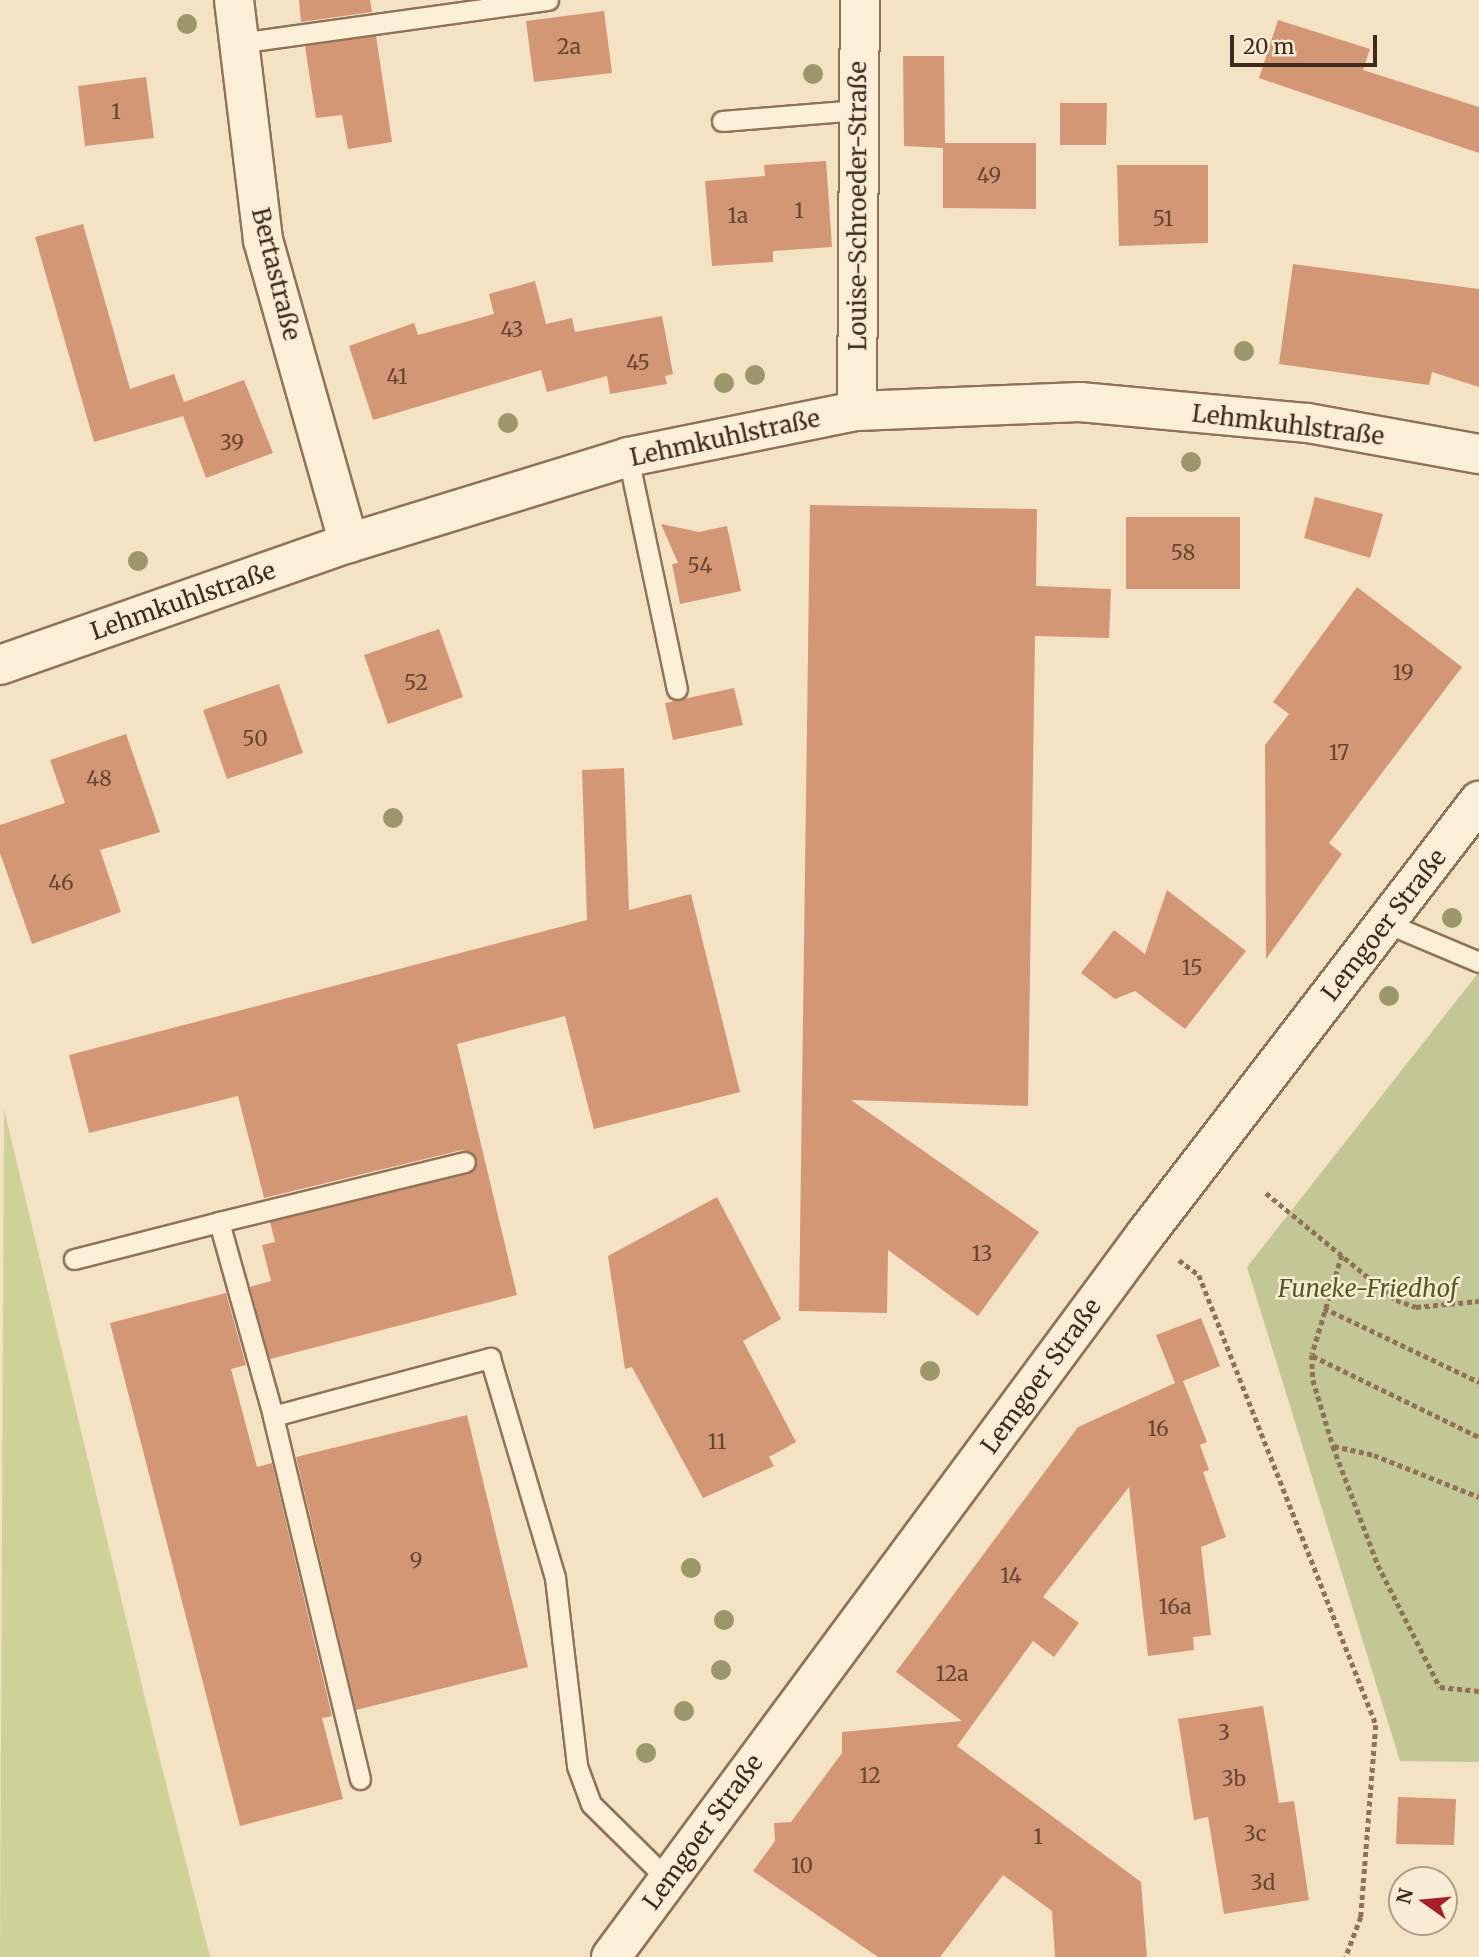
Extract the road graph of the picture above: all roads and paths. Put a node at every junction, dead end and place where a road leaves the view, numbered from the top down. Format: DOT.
graph roads {
  1 [pos="233,0"];
  2 [pos="548,0"];
  3 [pos="860,0"];
  4 [pos="238,43"];
  5 [pos="858,110"];
  6 [pos="722,121"];
  7 [pos="857,411"];
  8 [pos="1479,454"];
  9 [pos="628,457"];
  10 [pos="349,542"];
  11 [pos="0,665"];
  12 [pos="677,689"];
  13 [pos="1479,802"];
  14 [pos="1386,923"];
  15 [pos="1479,962"];
  16 [pos="465,1162"];
  17 [pos="1266,1193"];
  18 [pos="219,1223"];
  19 [pos="1145,1235"];
  20 [pos="1342,1255"];
  21 [pos="74,1259"];
  22 [pos="1479,1301"];
  23 [pos="1324,1308"];
  24 [pos="1312,1355"];
  25 [pos="1479,1382"];
  26 [pos="273,1416"];
  27 [pos="1479,1437"];
  28 [pos="1333,1446"];
  29 [pos="1479,1497"];
  30 [pos="1479,1691"];
  31 [pos="360,1779"];
  32 [pos="668,1880"];
  33 [pos="611,1957"];
  34 [pos="1346,1957"];
  1 -- 4 [label="street, Bertastraße"];
  2 -- 4 [label="lane"];
  3 -- 5 [label="street, Louise-Schroeder-Straße"];
  4 -- 10 [label="street, Bertastraße"];
  5 -- 6 [label="lane"];
  5 -- 7 [label="street, Louise-Schroeder-Straße"];
  7 -- 8 [label="street, Lehmkuhlstraße"];
  7 -- 9 [label="street, Lehmkuhlstraße"];
  9 -- 10 [label="street, Lehmkuhlstraße"];
  9 -- 12 [label="lane"];
  10 -- 11 [label="street, Lehmkuhlstraße"];
  13 -- 14 [label="street, Lemgoer Straße"];
  14 -- 15 [label="lane"];
  14 -- 19 [label="street, Lemgoer Straße"];
  16 -- 18 [label="lane"];
  17 -- 20 [label="path"];
  18 -- 21 [label="lane"];
  18 -- 26 [label="lane"];
  19 -- 32 [label="street, Lemgoer Straße"];
  19 -- 34 [label="path"];
  20 -- 22 [label="path"];
  20 -- 23 [label="path"];
  23 -- 24 [label="path"];
  23 -- 25 [label="path"];
  24 -- 27 [label="path"];
  24 -- 28 [label="path"];
  26 -- 31 [label="lane"];
  26 -- 32 [label="lane"];
  28 -- 29 [label="path"];
  28 -- 30 [label="path"];
  32 -- 33 [label="street, Lemgoer Straße"];
}
